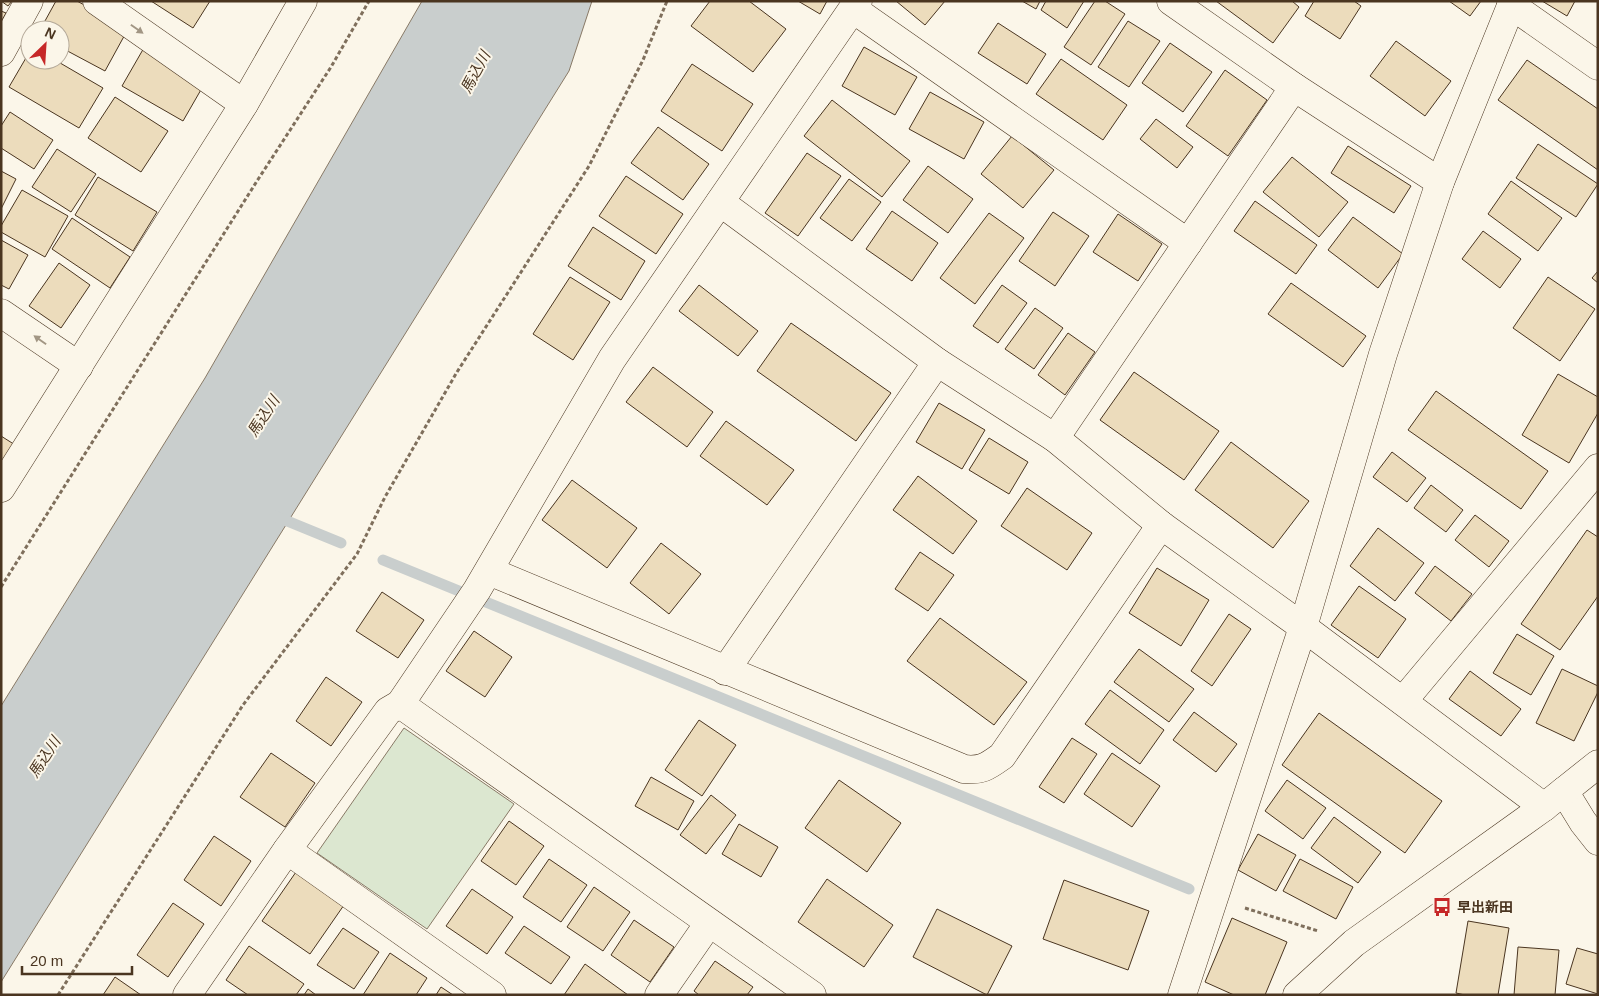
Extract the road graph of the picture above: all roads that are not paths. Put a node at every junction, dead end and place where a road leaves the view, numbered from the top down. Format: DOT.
graph roads {
  1 [pos="29,1"];
  2 [pos="97,1"];
  3 [pos="303,1"];
  4 [pos="1179,3"];
  5 [pos="1512,3"];
  6 [pos="856,5"];
  7 [pos="1,52"];
  8 [pos="1598,66"];
  9 [pos="1294,87"];
  10 [pos="244,104"];
  11 [pos="1440,182"];
  12 [pos="720,202"];
  13 [pos="1188,243"];
  14 [pos="1,313"];
  15 [pos="937,362"];
  16 [pos="79,366"];
  17 [pos="1056,438"];
  18 [pos="1598,468"];
  19 [pos="1,488"];
  20 [pos="1161,525"];
  21 [pos="477,590"];
  22 [pos="1303,627"];
  23 [pos="725,670"];
  24 [pos="1403,701"];
  25 [pos="400,704"];
  26 [pos="1598,764"];
  27 [pos="1554,799"];
  28 [pos="1598,841"];
  29 [pos="286,850"];
  30 [pos="709,923"];
  31 [pos="187,995"];
  32 [pos="492,995"];
  33 [pos="659,995"];
  34 [pos="812,995"];
  35 [pos="1182,995"];
  36 [pos="1297,995"];
  1 -- 7 [label="street"];
  2 -- 10 [label="street, one-way"];
  3 -- 10 [label="street"];
  4 -- 9 [label="street"];
  5 -- 8 [label="street"];
  5 -- 11 [label="street"];
  6 -- 12 [label="street"];
  6 -- 13 [label="street"];
  9 -- 11 [label="street"];
  9 -- 13 [label="street"];
  10 -- 16 [label="street"];
  11 -- 22 [label="street"];
  12 -- 15 [label="street"];
  12 -- 21 [label="street"];
  13 -- 17 [label="street"];
  16 -- 14 [label="street, one-way"];
  15 -- 17 [label="street"];
  15 -- 23 [label="street"];
  16 -- 19 [label="street"];
  17 -- 20 [label="street"];
  18 -- 24 [label="street"];
  20 -- 22 [label="street"];
  20 -- 23 [label="street"];
  21 -- 23 [label="street"];
  21 -- 25 [label="street"];
  22 -- 24 [label="street"];
  22 -- 35 [label="street"];
  24 -- 27 [label="street"];
  25 -- 29 [label="street"];
  25 -- 30 [label="street"];
  26 -- 27 [label="street"];
  27 -- 28 [label="street"];
  27 -- 36 [label="street"];
  29 -- 31 [label="street"];
  29 -- 32 [label="street"];
  30 -- 33 [label="street"];
  30 -- 34 [label="street"];
}
